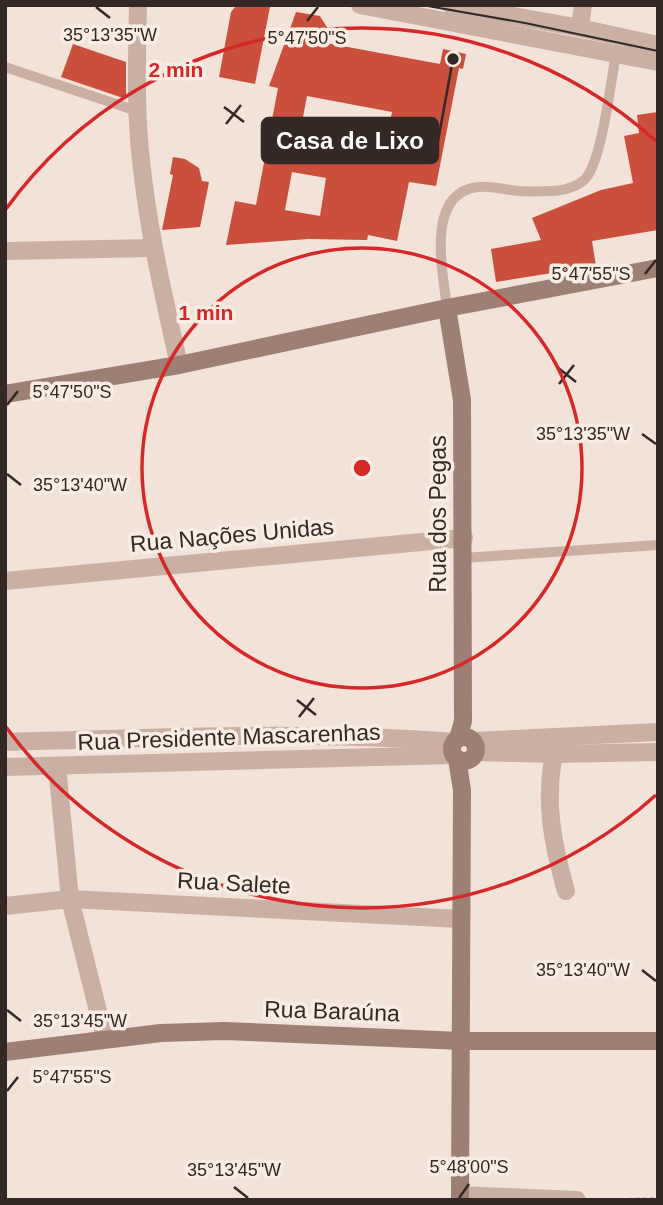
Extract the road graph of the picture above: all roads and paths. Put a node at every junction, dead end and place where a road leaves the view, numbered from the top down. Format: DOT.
graph roads {
  1 [pos="138,5"];
  2 [pos="360,5"];
  3 [pos="452,5"];
  4 [pos="583,5"];
  5 [pos="483,8"];
  6 [pos="580,28"];
  7 [pos="658,45"];
  8 [pos="616,54"];
  9 [pos="658,62"];
  10 [pos="5,67"];
  11 [pos="137,111"];
  12 [pos="152,248"];
  13 [pos="5,251"];
  14 [pos="658,268"];
  15 [pos="447,308"];
  16 [pos="179,365"];
  17 [pos="5,394"];
  18 [pos="464,538"];
  19 [pos="658,545"];
  20 [pos="463,558"];
  21 [pos="5,581"];
  22 [pos="658,732"];
  23 [pos="5,741"];
  24 [pos="463,745"];
  25 [pos="658,752"];
  26 [pos="554,754"];
  27 [pos="57,766"];
  28 [pos="5,767"];
  29 [pos="566,891"];
  30 [pos="70,899"];
  31 [pos="5,906"];
  32 [pos="461,919"];
  33 [pos="105,1039"];
  34 [pos="462,1041"];
  35 [pos="658,1041"];
  36 [pos="5,1052"];
  37 [pos="460,1197"];
  38 [pos="658,1199"];
  39 [pos="577,1200"];
  40 [pos="608,1200"];
  1 -- 11 [label="street"];
  2 -- 8 [label="street"];
  3 -- 5 [label="street"];
  4 -- 6 [label="street"];
  5 -- 6 [label="street"];
  6 -- 7 [label="street"];
  8 -- 9 [label="street"];
  8 -- 15 [label="lane"];
  10 -- 11 [label="lane"];
  11 -- 12 [label="street"];
  12 -- 13 [label="street"];
  12 -- 16 [label="street"];
  14 -- 15 [label="main road"];
  15 -- 16 [label="main road"];
  15 -- 18 [label="main road, Rua dos Pegas"];
  16 -- 17 [label="main road"];
  18 -- 20 [label="main road, Rua dos Pegas"];
  18 -- 21 [label="street, Rua Nações Unidas"];
  19 -- 20 [label="lane"];
  20 -- 24 [label="main road, Rua dos Pegas"];
  22 -- 24 [label="street, Rua Presidente Mascarenhas"];
  23 -- 24 [label="street, Rua Presidente Mascarenhas"];
  24 -- 26 [label="street, Rua Presidente Mascarenhas"];
  24 -- 27 [label="street, Rua Presidente Mascarenhas"];
  24 -- 32 [label="main road, Rua dos Pegas"];
  25 -- 26 [label="street, Rua Presidente Mascarenhas"];
  26 -- 29 [label="street"];
  27 -- 28 [label="street, Rua Presidente Mascarenhas"];
  27 -- 30 [label="street"];
  30 -- 31 [label="street, Rua Salete"];
  30 -- 32 [label="street, Rua Salete"];
  30 -- 33 [label="street"];
  32 -- 34 [label="main road, Rua dos Pegas"];
  33 -- 34 [label="main road, Rua Baraúna"];
  33 -- 36 [label="main road, Rua Baraúna"];
  34 -- 35 [label="main road, Rua Baraúna"];
  34 -- 37 [label="main road, Rua dos Pegas"];
  37 -- 39 [label="street"];
  38 -- 40 [label="path"];
}
